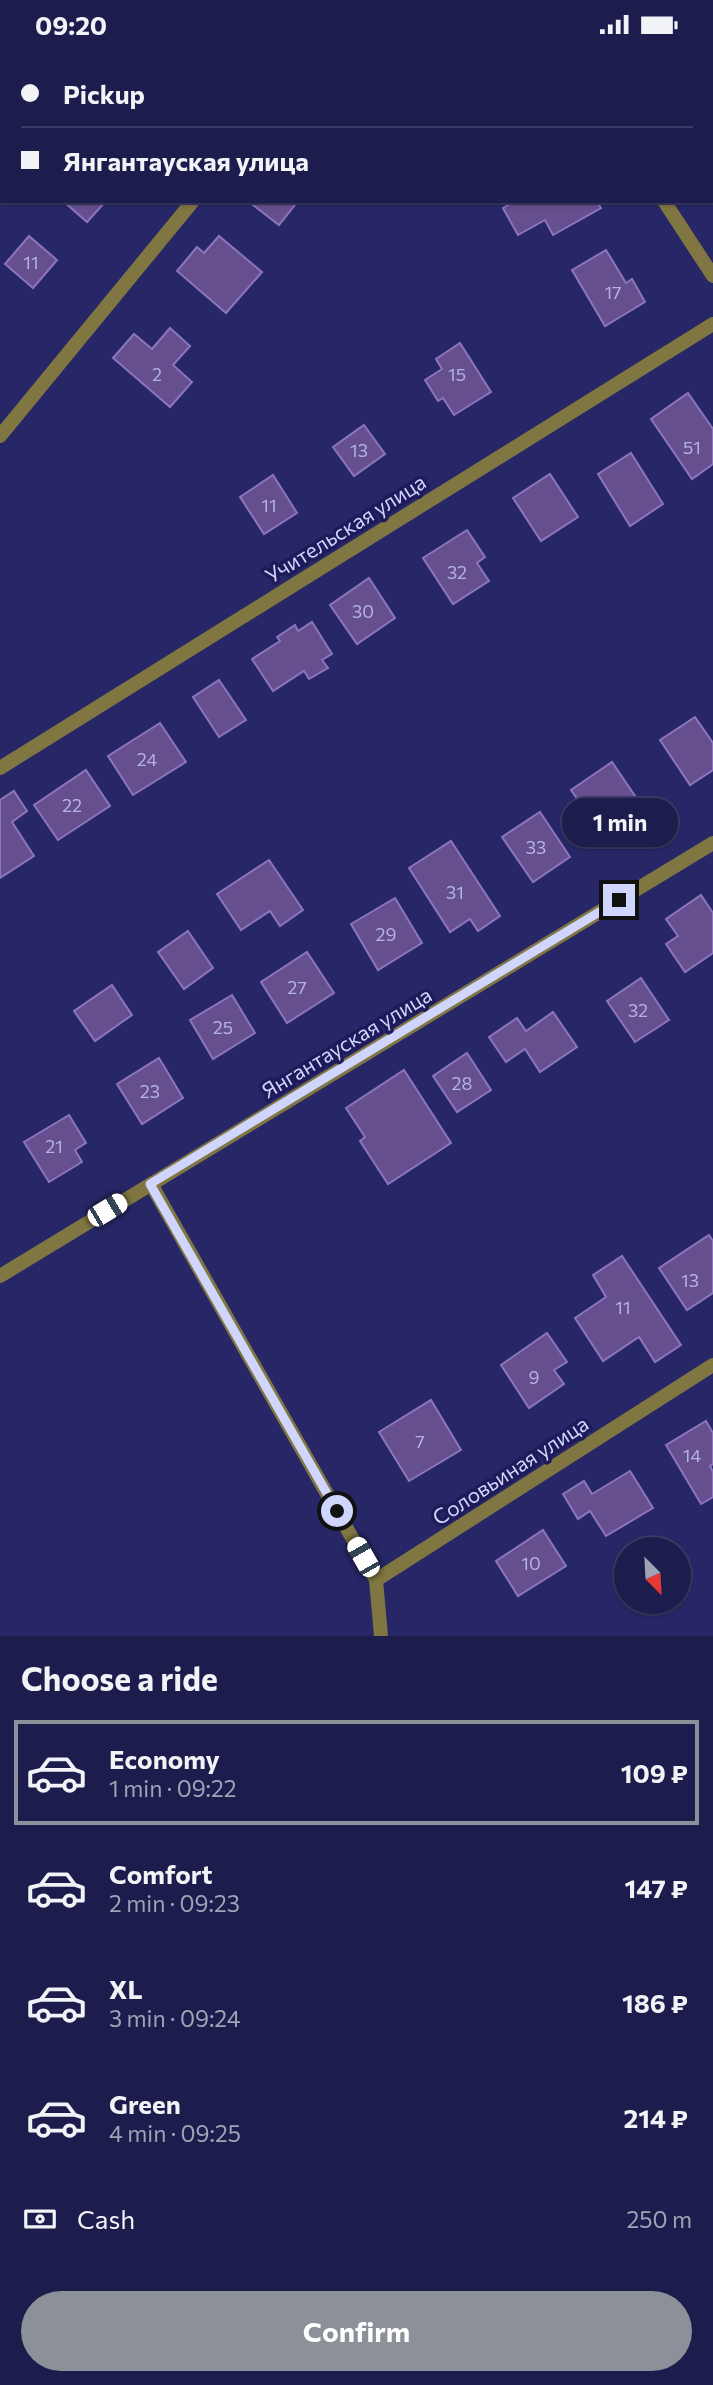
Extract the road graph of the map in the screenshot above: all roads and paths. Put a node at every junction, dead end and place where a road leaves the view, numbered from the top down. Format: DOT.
graph roads {
  1 [pos="191,203"];
  2 [pos="665,203"];
  3 [pos="713,276"];
  4 [pos="713,324"];
  5 [pos="0,436"];
  6 [pos="0,768"];
  7 [pos="713,843"];
  8 [pos="150,1184"];
  9 [pos="0,1276"];
  10 [pos="713,1365"];
  11 [pos="376,1580"];
  12 [pos="381,1636"];
  1 -- 5 [label="street"];
  2 -- 3 [label="street"];
  4 -- 6 [label="street, Учительская улица"];
  7 -- 8 [label="street, Янгантауская улица"];
  8 -- 9 [label="street, Янгантауская улица"];
  8 -- 11 [label="street"];
  10 -- 11 [label="street, Соловьиная улица"];
  11 -- 12 [label="street"];
}
